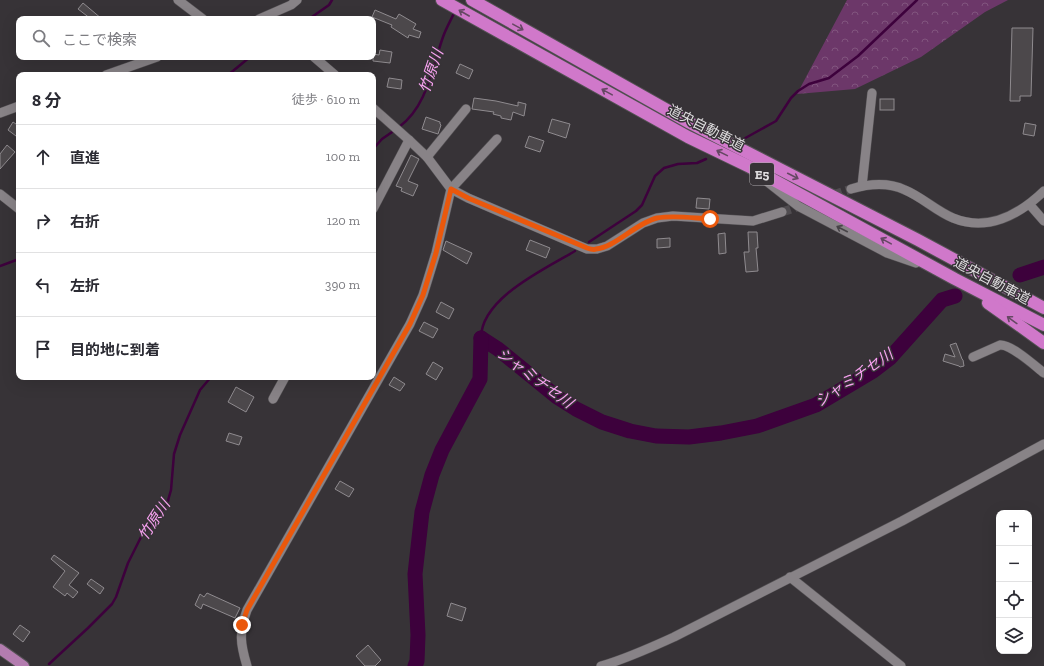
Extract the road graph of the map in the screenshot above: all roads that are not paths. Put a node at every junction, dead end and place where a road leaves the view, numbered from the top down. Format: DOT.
graph roads {
  1 [pos="178,0"];
  2 [pos="297,0"];
  3 [pos="472,0"];
  4 [pos="445,2"];
  5 [pos="199,16"];
  6 [pos="274,16"];
  7 [pos="148,60"];
  8 [pos="318,60"];
  9 [pos="114,72"];
  10 [pos="332,72"];
  11 [pos="872,93"];
  12 [pos="16,107"];
  13 [pos="466,109"];
  14 [pos="376,111"];
  15 [pos="0,113"];
  16 [pos="496,139"];
  17 [pos="409,140"];
  18 [pos="426,157"];
  19 [pos="862,186"];
  20 [pos="451,189"];
  21 [pos="851,189"];
  22 [pos="1044,191"];
  23 [pos="0,194"];
  24 [pos="376,203"];
  25 [pos="1030,205"];
  26 [pos="16,207"];
  27 [pos="782,212"];
  28 [pos="1044,221"];
  29 [pos="918,240"];
  30 [pos="955,279"];
  31 [pos="1044,302"];
  32 [pos="1044,308"];
  33 [pos="1044,325"];
  34 [pos="1044,343"];
  35 [pos="973,357"];
  36 [pos="1044,374"];
  37 [pos="283,380"];
  38 [pos="273,399"];
  39 [pos="1044,444"];
  40 [pos="790,577"];
  41 [pos="0,649"];
  42 [pos="24,666"];
  43 [pos="247,666"];
  44 [pos="601,666"];
  45 [pos="901,666"];
  1 -- 5 [label="street"];
  2 -- 6 [label="street"];
  3 -- 29 [label="highway, 道央自動車道 / E5, one-way"];
  30 -- 4 [label="highway, 道央自動車道 / E5, one-way"];
  7 -- 9 [label="street"];
  8 -- 10 [label="street"];
  11 -- 19 [label="street"];
  12 -- 15 [label="street"];
  13 -- 18 [label="street"];
  14 -- 17 [label="street"];
  16 -- 20 [label="street"];
  17 -- 18 [label="street"];
  17 -- 24 [label="street"];
  18 -- 20 [label="street"];
  19 -- 21 [label="street"];
  19 -- 25 [label="street"];
  20 -- 27 [label="street"];
  20 -- 43 [label="street"];
  22 -- 25 [label="street"];
  23 -- 26 [label="street"];
  25 -- 28 [label="street"];
  29 -- 31 [label="highway"];
  29 -- 32 [label="highway, 道央自動車道 / E5"];
  30 -- 33 [label="highway, 道央自動車道 / E5"];
  34 -- 30 [label="highway, one-way"];
  35 -- 36 [label="street"];
  37 -- 38 [label="street"];
  39 -- 40 [label="street"];
  40 -- 44 [label="street"];
  40 -- 45 [label="street"];
  41 -- 42 [label="main road"];
}
